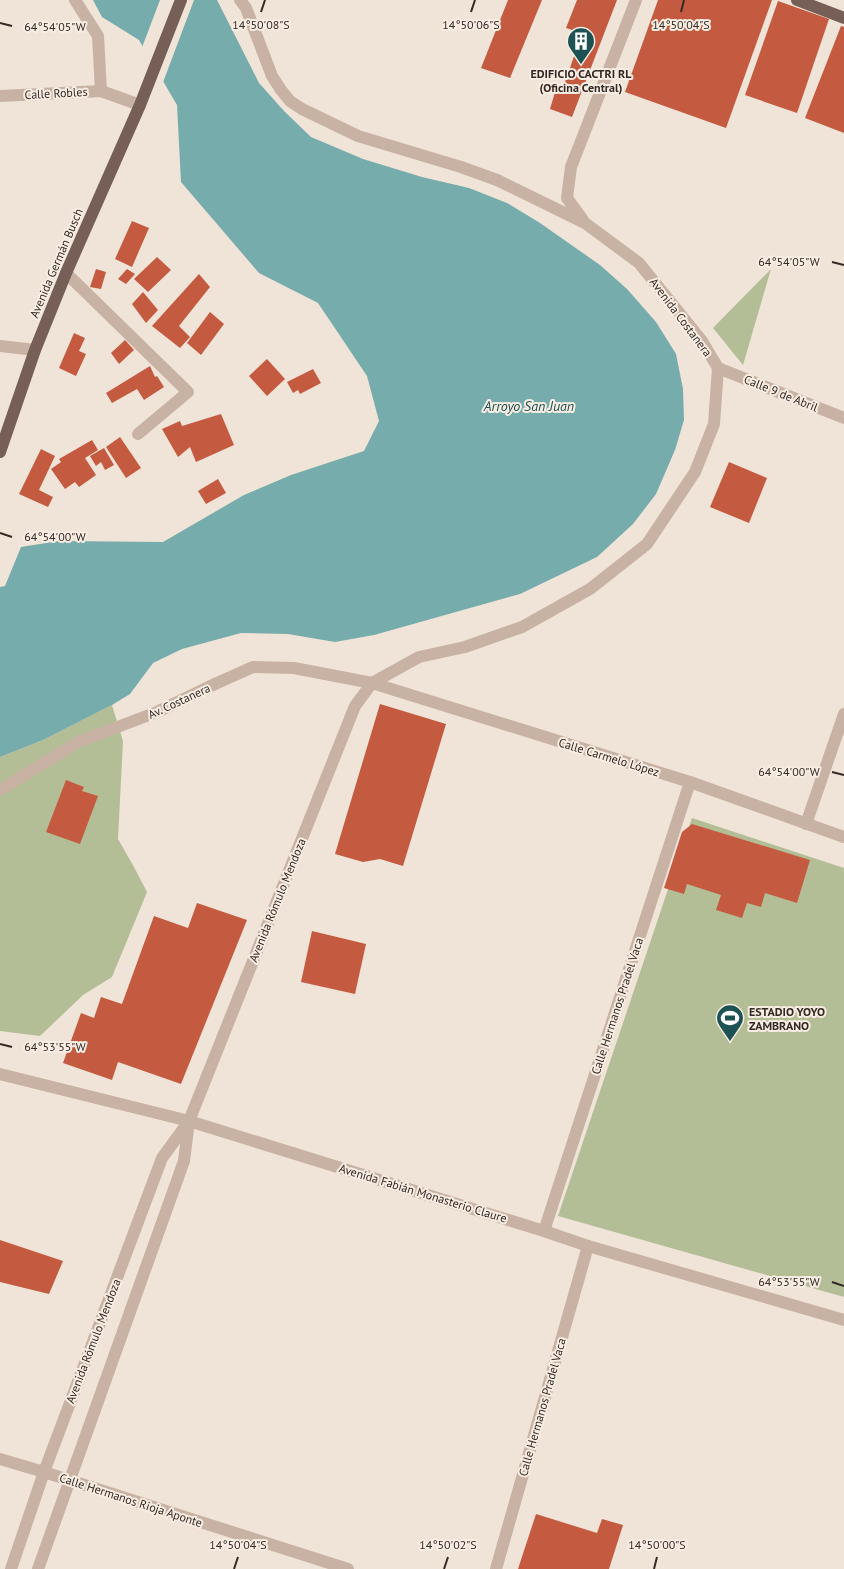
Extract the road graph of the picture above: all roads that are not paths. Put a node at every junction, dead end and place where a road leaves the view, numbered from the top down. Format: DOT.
graph roads {
  1 [pos="75,0"];
  2 [pos="181,0"];
  3 [pos="240,0"];
  4 [pos="636,0"];
  5 [pos="797,0"];
  6 [pos="844,18"];
  7 [pos="101,90"];
  8 [pos="0,96"];
  9 [pos="140,105"];
  10 [pos="585,223"];
  11 [pos="66,273"];
  12 [pos="0,346"];
  13 [pos="35,350"];
  14 [pos="718,368"];
  15 [pos="844,418"];
  16 [pos="138,434"];
  17 [pos="0,452"];
  18 [pos="372,683"];
  19 [pos="844,714"];
  20 [pos="690,782"];
  21 [pos="0,790"];
  22 [pos="806,824"];
  23 [pos="844,838"];
  24 [pos="0,1074"];
  25 [pos="189,1121"];
  26 [pos="544,1231"];
  27 [pos="588,1246"];
  28 [pos="844,1320"];
  29 [pos="0,1459"];
  30 [pos="44,1472"];
  31 [pos="70,1480"];
  32 [pos="11,1569"];
  33 [pos="38,1569"];
  34 [pos="348,1569"];
  35 [pos="496,1569"];
  1 -- 7 [label="street"];
  2 -- 9 [label="main road, Avenida Germán Busch"];
  3 -- 10 [label="street, Avenida Costanera"];
  4 -- 10 [label="street"];
  5 -- 6 [label="main road"];
  7 -- 8 [label="street, Calle Robles"];
  7 -- 9 [label="street, Calle Robles"];
  9 -- 11 [label="main road, Avenida Germán Busch"];
  10 -- 14 [label="street, Avenida Costanera"];
  11 -- 13 [label="main road, Avenida Germán Busch"];
  11 -- 16 [label="street"];
  12 -- 13 [label="street"];
  13 -- 17 [label="main road, Avenida Germán Busch"];
  14 -- 15 [label="street, Calle 9 de Abril"];
  14 -- 18 [label="street, Avenida Costanera"];
  18 -- 20 [label="street, Calle Carmelo López"];
  18 -- 21 [label="street, Av. Costanera"];
  18 -- 25 [label="street, Avenida Rómulo Mendoza"];
  19 -- 22 [label="street"];
  20 -- 22 [label="street, Calle Carmelo López"];
  20 -- 26 [label="street, Calle Hermanos Pradel Vaca"];
  22 -- 23 [label="street, Calle Carmelo López"];
  24 -- 25 [label="street, Avenida Fabián Monasterio Claure"];
  25 -- 26 [label="street, Avenida Fabián Monasterio Claure"];
  25 -- 30 [label="street, Avenida Rómulo Mendoza"];
  25 -- 31 [label="street, Avenida Rómulo Mendoza"];
  26 -- 27 [label="street, Avenida Fabián Monasterio Claure"];
  27 -- 28 [label="street, Avenida Fabián Monasterio Claure"];
  27 -- 35 [label="street, Calle Hermanos Pradel Vaca"];
  29 -- 30 [label="street, Calle Hermanos Rioja Aponte"];
  30 -- 31 [label="street, Calle Hermanos Rioja Aponte"];
  30 -- 32 [label="street, Avenida Rómulo Mendoza"];
  31 -- 33 [label="street, Avenida Rómulo Mendoza"];
  31 -- 34 [label="street, Calle Hermanos Rioja Aponte"];
}
